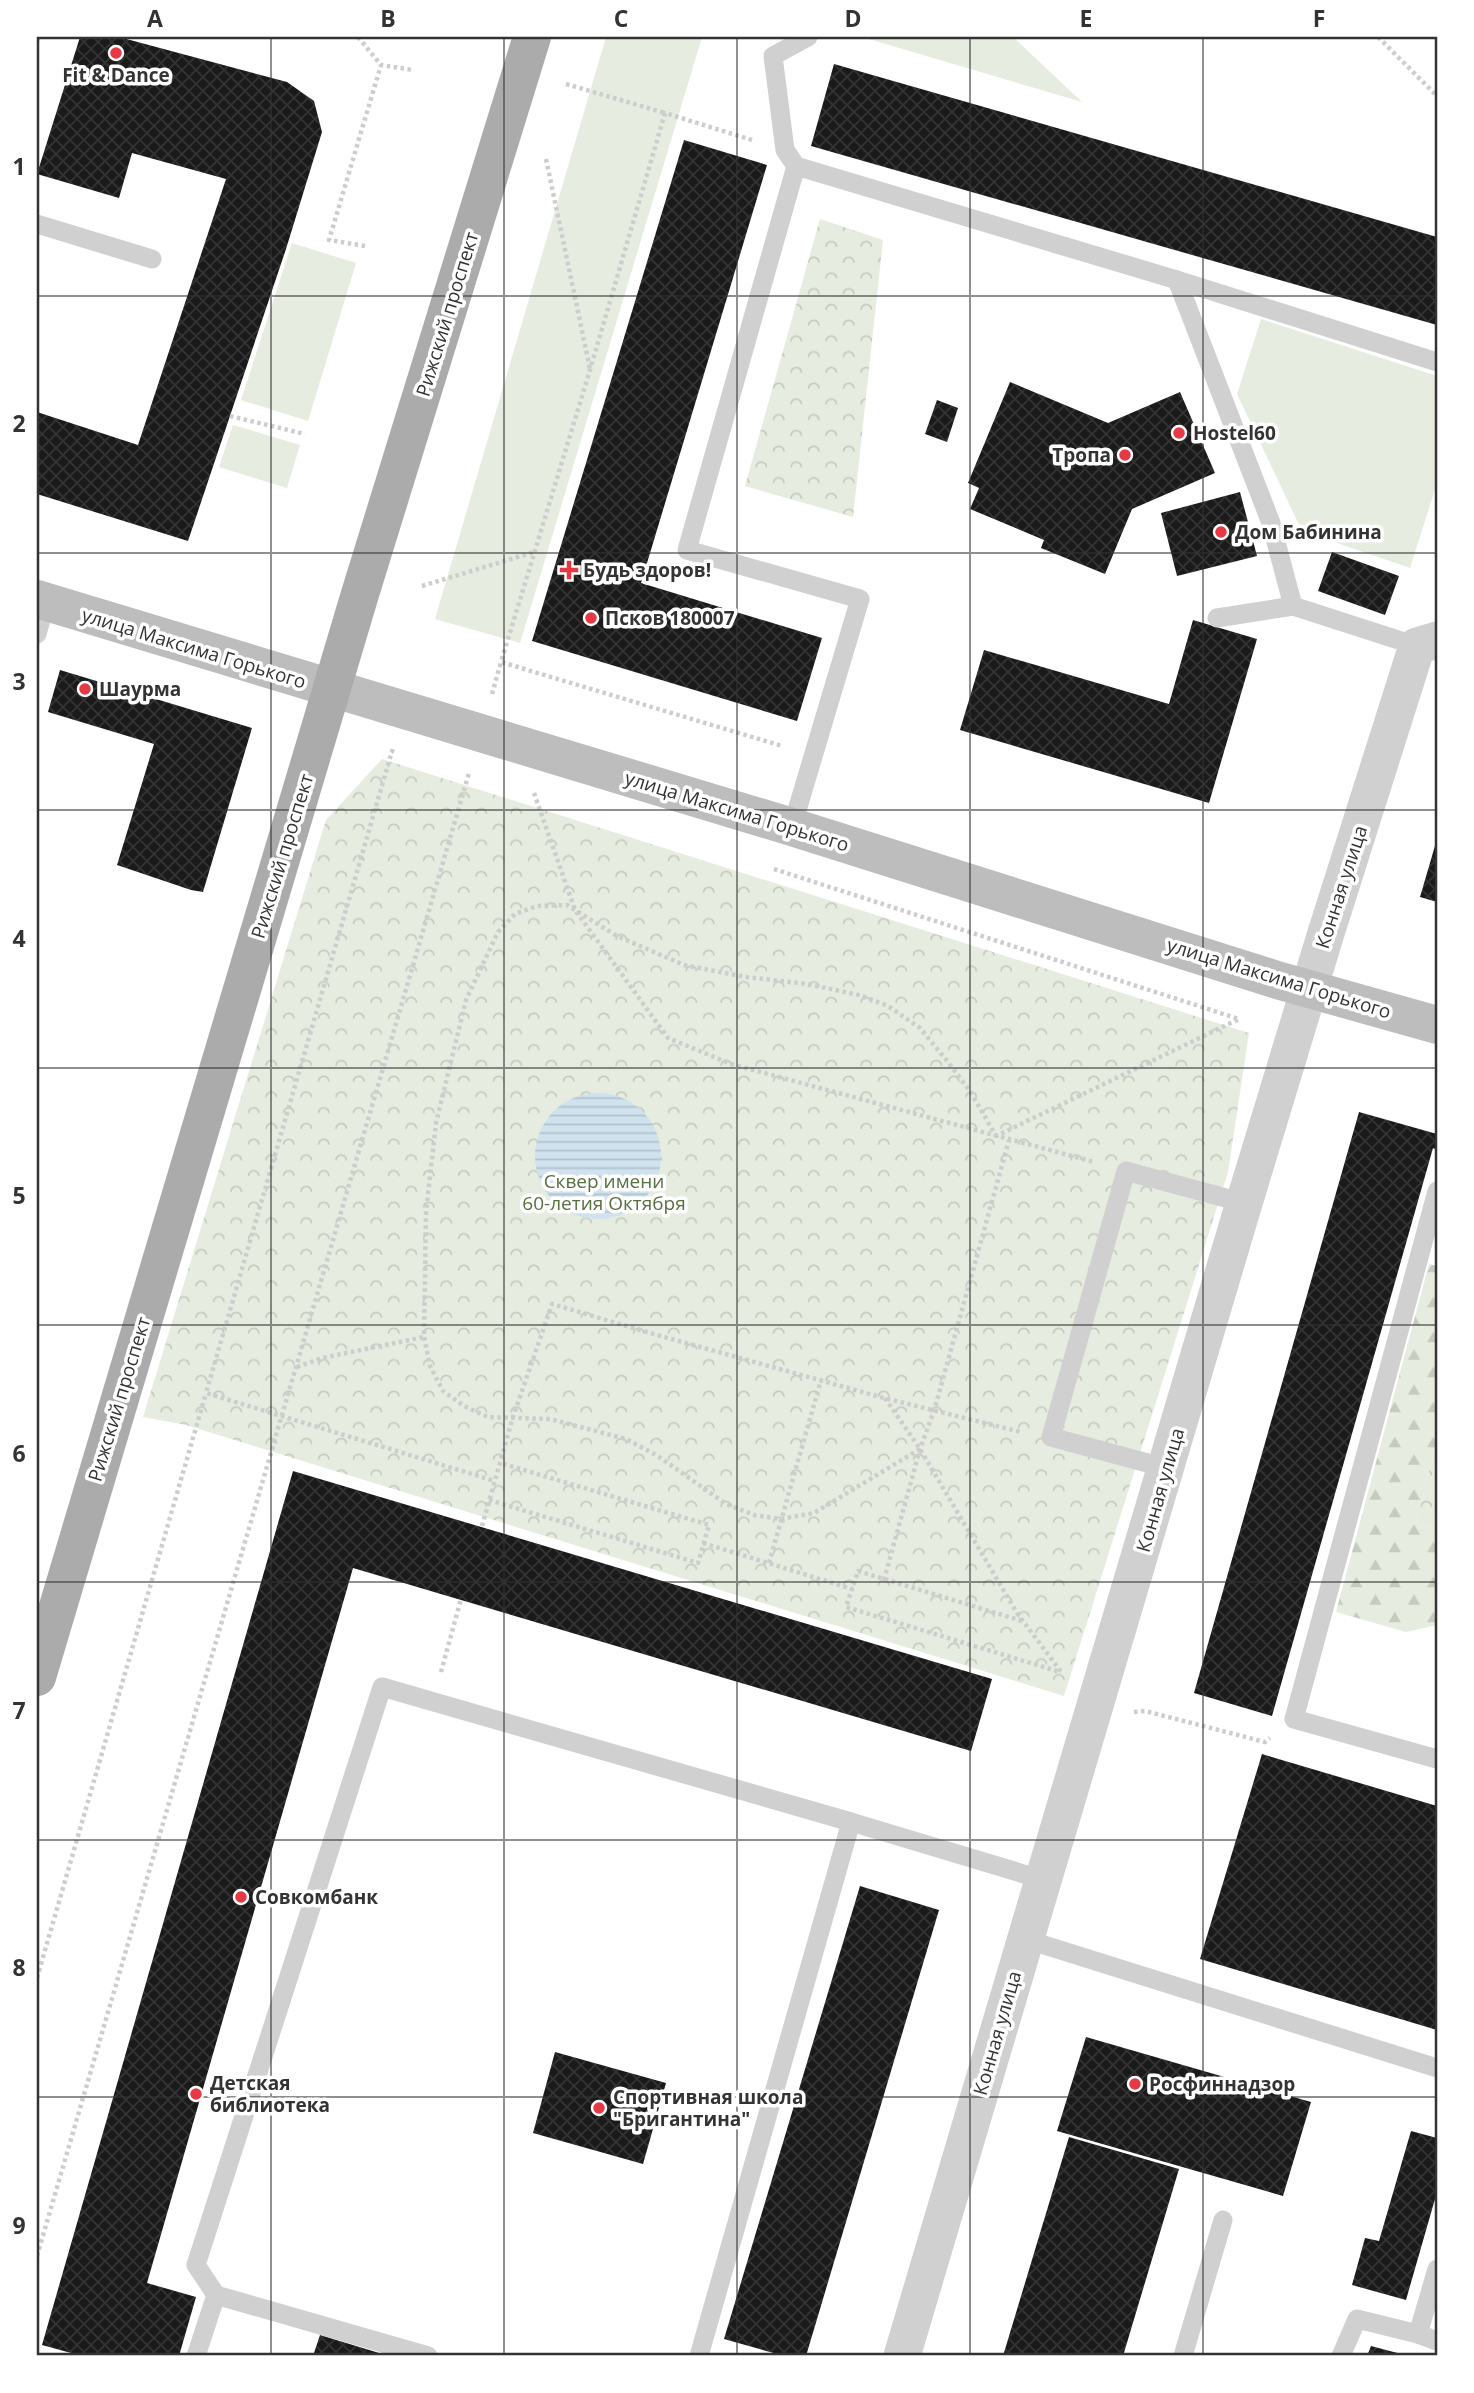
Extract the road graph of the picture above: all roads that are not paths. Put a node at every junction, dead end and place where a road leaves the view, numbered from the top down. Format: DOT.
graph roads {
  1 [pos="532,37"];
  2 [pos="808,37"];
  3 [pos="790,158"];
  4 [pos="37,223"];
  5 [pos="152,259"];
  6 [pos="1177,280"];
  7 [pos="1437,362"];
  8 [pos="1293,607"];
  9 [pos="40,612"];
  10 [pos="1217,618"];
  11 [pos="1427,643"];
  12 [pos="332,690"];
  13 [pos="792,827"];
  14 [pos="1309,988"];
  15 [pos="1437,1025"];
  16 [pos="1437,1191"];
  17 [pos="1244,1202"];
  18 [pos="1166,1468"];
  19 [pos="37,1677"];
  20 [pos="1437,1759"];
  21 [pos="851,1822"];
  22 [pos="1044,1880"];
  23 [pos="1025,1939"];
  24 [pos="1437,2068"];
  25 [pos="1223,2220"];
  26 [pos="1437,2269"];
  27 [pos="215,2295"];
  28 [pos="1418,2334"];
  29 [pos="1437,2341"];
  30 [pos="196,2356"];
  31 [pos="428,2356"];
  32 [pos="699,2356"];
  33 [pos="902,2356"];
  34 [pos="1183,2356"];
  35 [pos="1341,2356"];
  1 -- 12 [label="main road, Рижский проспект"];
  2 -- 3 [label="lane"];
  3 -- 6 [label="lane"];
  3 -- 13 [label="lane"];
  4 -- 5 [label="lane"];
  6 -- 7 [label="lane"];
  6 -- 8 [label="lane"];
  8 -- 10 [label="lane"];
  8 -- 11 [label="lane"];
  9 -- 12 [label="main road, улица Максима Горького"];
  11 -- 14 [label="street, Конная улица"];
  12 -- 13 [label="main road, улица Максима Горького"];
  12 -- 19 [label="main road, Рижский проспект"];
  13 -- 14 [label="main road, улица Максима Горького"];
  14 -- 15 [label="main road, улица Максима Горького"];
  14 -- 17 [label="street, Конная улица"];
  16 -- 20 [label="lane"];
  17 -- 18 [label="street, Конная улица"];
  17 -- 18 [label="lane"];
  18 -- 22 [label="street, Конная улица"];
  21 -- 22 [label="lane"];
  21 -- 27 [label="lane"];
  21 -- 32 [label="lane"];
  22 -- 23 [label="street, Конная улица"];
  23 -- 24 [label="lane"];
  23 -- 33 [label="street, Конная улица"];
  25 -- 34 [label="lane"];
  26 -- 28 [label="lane"];
  27 -- 30 [label="lane"];
  27 -- 31 [label="lane"];
  28 -- 29 [label="lane"];
  28 -- 35 [label="lane"];
}
